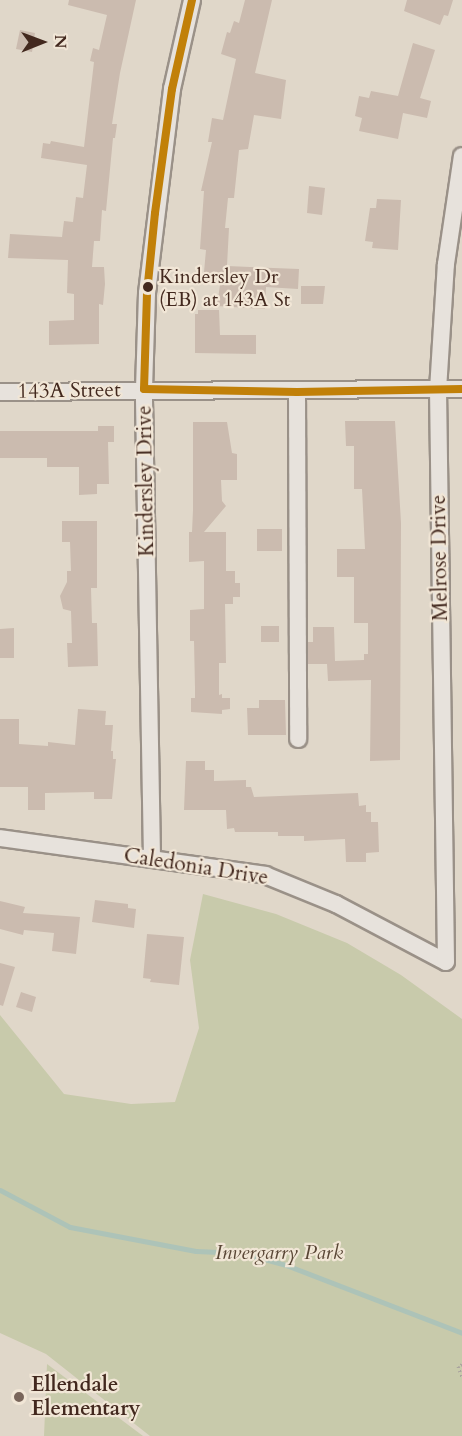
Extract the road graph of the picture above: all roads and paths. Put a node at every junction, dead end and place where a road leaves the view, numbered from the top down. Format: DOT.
graph roads {
  1 [pos="192,0"];
  2 [pos="462,156"];
  3 [pos="144,389"];
  4 [pos="462,389"];
  5 [pos="438,390"];
  6 [pos="0,392"];
  7 [pos="297,392"];
  8 [pos="298,739"];
  9 [pos="0,838"];
  10 [pos="152,858"];
  11 [pos="446,962"];
  12 [pos="462,1364"];
  13 [pos="462,1377"];
  1 -- 3 [label="street, Kindersley Drive"];
  2 -- 5 [label="street, Melrose Drive"];
  3 -- 6 [label="street, 143A Street"];
  3 -- 7 [label="street, 143A Street"];
  3 -- 10 [label="street, Kindersley Drive"];
  4 -- 5 [label="street, 143A Street"];
  5 -- 7 [label="street, 143A Street"];
  5 -- 11 [label="street, Melrose Drive"];
  7 -- 8 [label="street"];
  9 -- 10 [label="street, Caledonia Drive"];
  10 -- 11 [label="street, Caledonia Drive"];
  12 -- 13 [label="path"];
}
